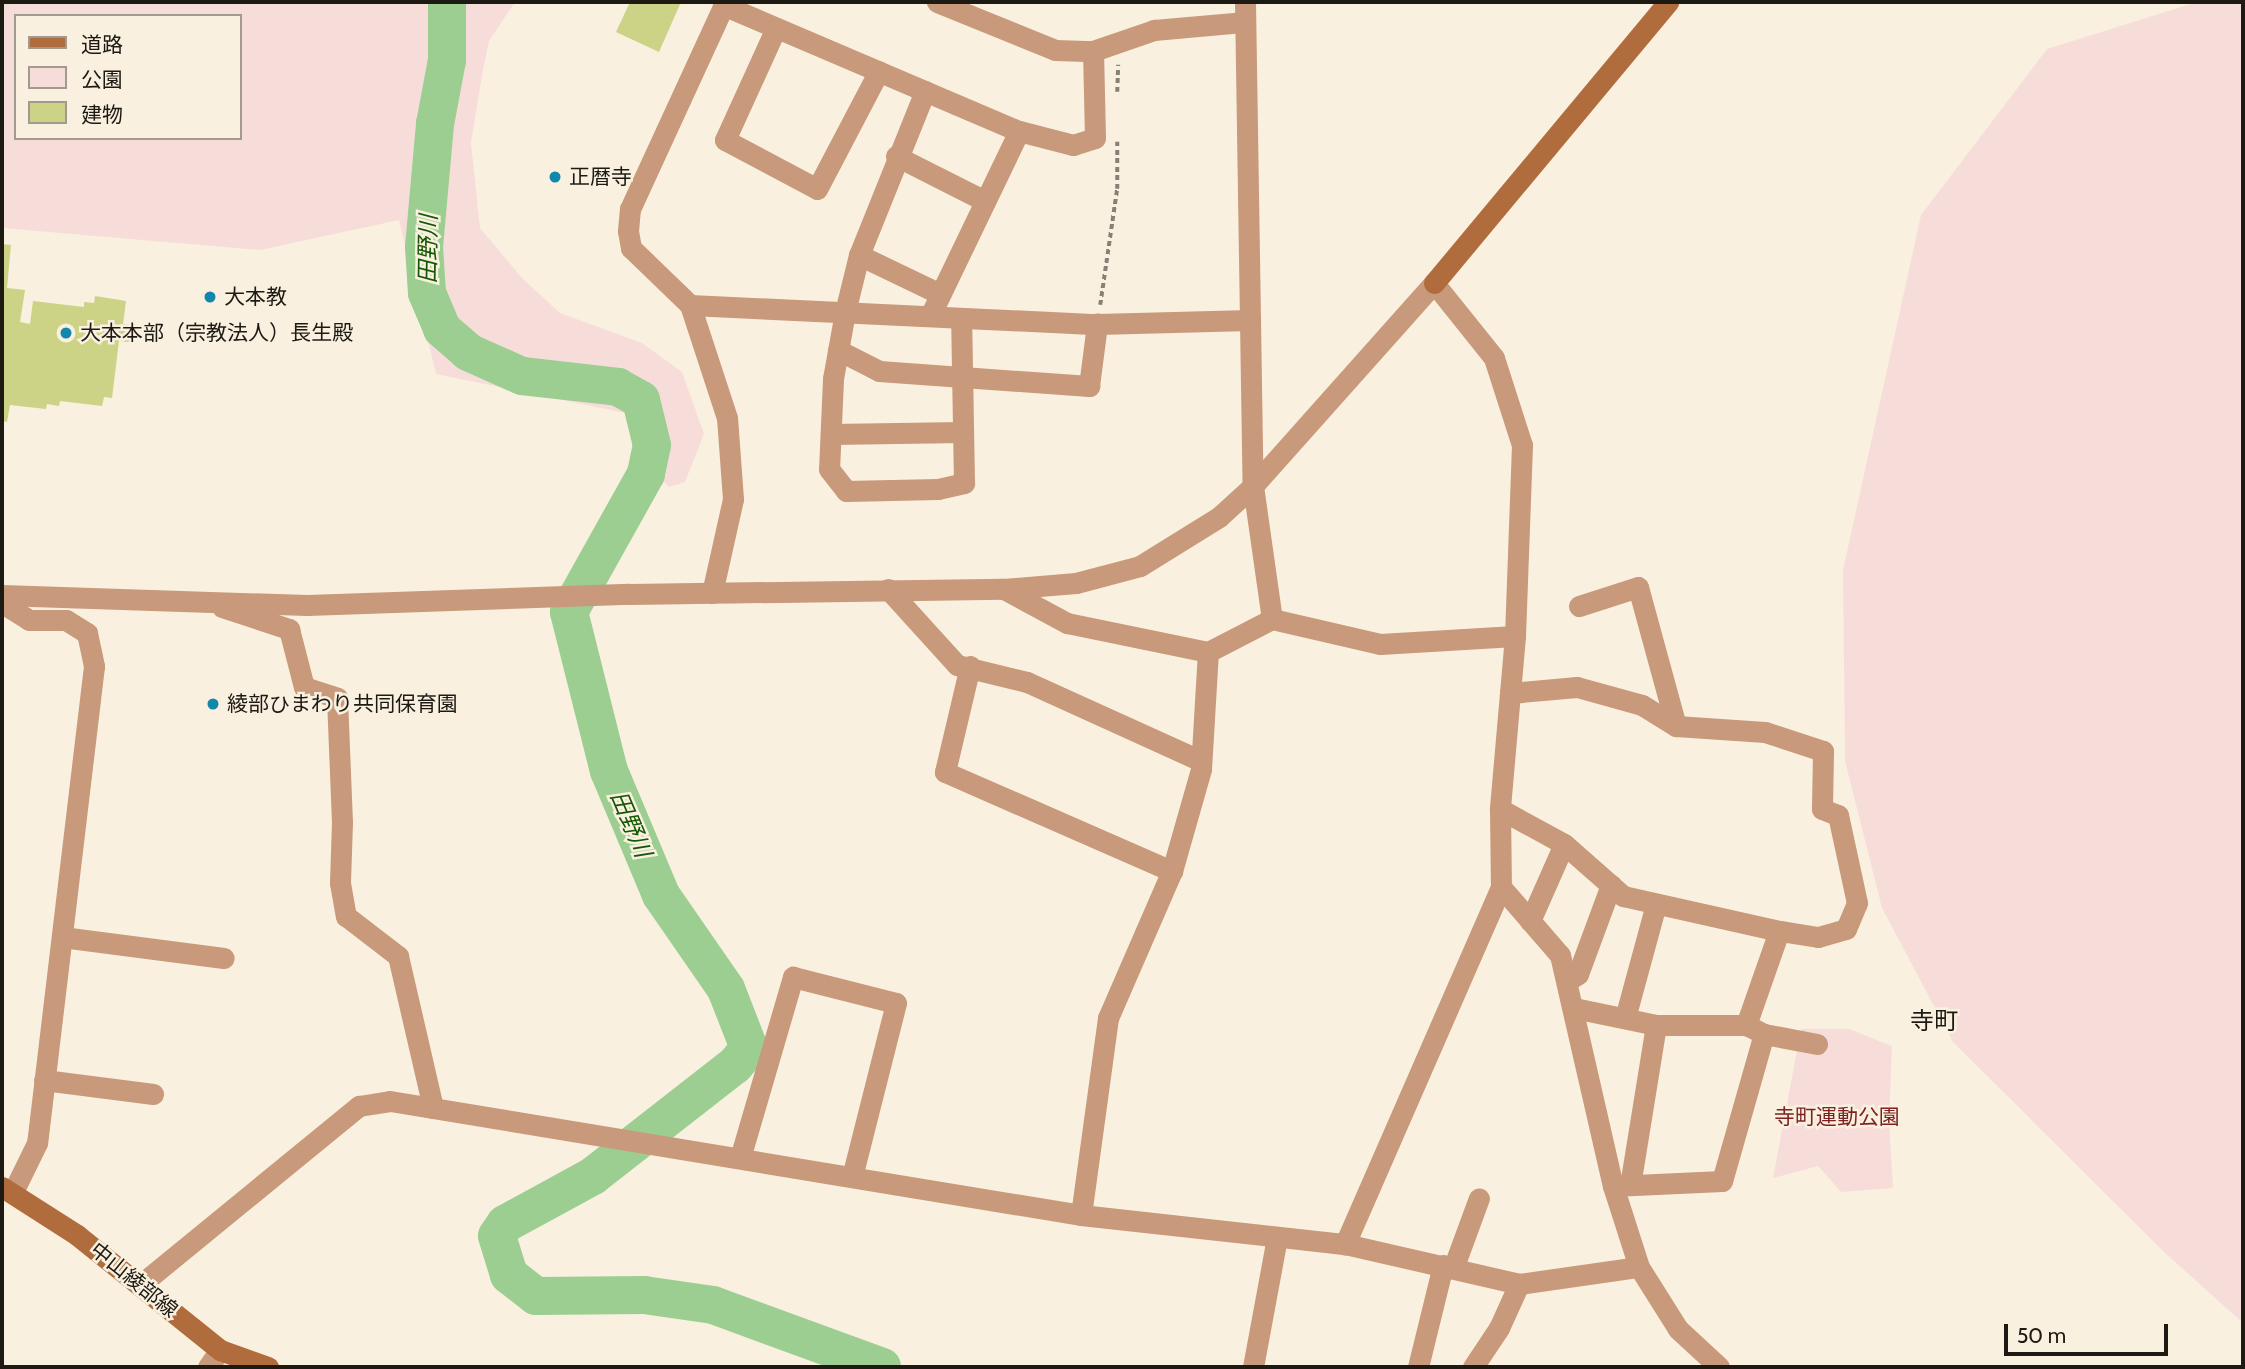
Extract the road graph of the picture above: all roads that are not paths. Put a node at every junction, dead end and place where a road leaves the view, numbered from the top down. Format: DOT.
graph roads {
  1 [pos="937,2"];
  2 [pos="1668,2"];
  3 [pos="724,3"];
  4 [pos="1244,12"];
  5 [pos="776,28"];
  6 [pos="1093,51"];
  7 [pos="878,71"];
  8 [pos="925,91"];
  9 [pos="1019,131"];
  10 [pos="895,156"];
  11 [pos="985,201"];
  12 [pos="859,255"];
  13 [pos="1434,283"];
  14 [pos="940,294"];
  15 [pos="690,305"];
  16 [pos="845,312"];
  17 [pos="930,316"];
  18 [pos="961,317"];
  19 [pos="1250,320"];
  20 [pos="1097,324"];
  21 [pos="838,350"];
  22 [pos="962,376"];
  23 [pos="963,432"];
  24 [pos="831,434"];
  25 [pos="1253,486"];
  26 [pos="888,589"];
  27 [pos="1004,589"];
  28 [pos="712,593"];
  29 [pos="2,595"];
  30 [pos="211,602"];
  31 [pos="2,603"];
  32 [pos="1579,606"];
  33 [pos="1272,619"];
  34 [pos="1515,636"];
  35 [pos="1208,652"];
  36 [pos="970,666"];
  37 [pos="1510,692"];
  38 [pos="1676,726"];
  39 [pos="1201,761"];
  40 [pos="1500,809"];
  41 [pos="1564,844"];
  42 [pos="1172,872"];
  43 [pos="1611,885"];
  44 [pos="1501,887"];
  45 [pos="1656,904"];
  46 [pos="1530,921"];
  47 [pos="1780,931"];
  48 [pos="62,937"];
  49 [pos="224,958"];
  50 [pos="1567,981"];
  51 [pos="1574,1007"];
  52 [pos="1625,1018"];
  53 [pos="1656,1026"];
  54 [pos="1755,1029"];
  55 [pos="1817,1044"];
  56 [pos="44,1080"];
  57 [pos="153,1094"];
  58 [pos="433,1108"];
  59 [pos="740,1158"];
  60 [pos="852,1177"];
  61 [pos="1622,1186"];
  62 [pos="7,1189"];
  63 [pos="1479,1198"];
  64 [pos="1081,1215"];
  65 [pos="1277,1238"];
  66 [pos="1345,1244"];
  67 [pos="1449,1266"];
  68 [pos="1639,1267"];
  69 [pos="1519,1284"];
  70 [pos="140,1285"];
  71 [pos="214,1358"];
  72 [pos="268,1367"];
  73 [pos="1253,1367"];
  74 [pos="1418,1367"];
  75 [pos="1473,1367"];
  76 [pos="1719,1367"];
  1 -- 6 [label="street"];
  2 -- 13 [label="street"];
  3 -- 5 [label="street"];
  3 -- 15 [label="street"];
  4 -- 6 [label="street"];
  4 -- 19 [label="street"];
  5 -- 7 [label="street"];
  5 -- 7 [label="street"];
  6 -- 9 [label="street"];
  7 -- 8 [label="street"];
  8 -- 9 [label="street"];
  8 -- 10 [label="street"];
  9 -- 11 [label="street"];
  10 -- 11 [label="street"];
  10 -- 12 [label="street"];
  11 -- 14 [label="street"];
  12 -- 14 [label="street"];
  12 -- 16 [label="street"];
  13 -- 25 [label="street"];
  13 -- 34 [label="street"];
  14 -- 17 [label="street"];
  15 -- 16 [label="street"];
  15 -- 28 [label="street"];
  16 -- 17 [label="street"];
  16 -- 21 [label="street"];
  17 -- 18 [label="street"];
  18 -- 20 [label="street"];
  18 -- 22 [label="street"];
  19 -- 20 [label="street"];
  19 -- 25 [label="street"];
  20 -- 22 [label="street"];
  21 -- 22 [label="street"];
  21 -- 24 [label="street"];
  22 -- 23 [label="street"];
  23 -- 24 [label="street"];
  23 -- 24 [label="street"];
  25 -- 27 [label="street"];
  25 -- 33 [label="street"];
  26 -- 27 [label="street"];
  26 -- 28 [label="street"];
  26 -- 36 [label="street"];
  27 -- 35 [label="street"];
  28 -- 30 [label="street"];
  29 -- 30 [label="street"];
  30 -- 58 [label="street"];
  31 -- 48 [label="street"];
  32 -- 38 [label="street"];
  33 -- 34 [label="street"];
  33 -- 35 [label="street"];
  34 -- 37 [label="street"];
  35 -- 39 [label="street"];
  36 -- 39 [label="street"];
  36 -- 42 [label="street"];
  37 -- 38 [label="street"];
  37 -- 40 [label="street"];
  38 -- 47 [label="street"];
  39 -- 42 [label="street"];
  40 -- 41 [label="street"];
  40 -- 44 [label="street"];
  41 -- 43 [label="street"];
  41 -- 46 [label="street"];
  42 -- 64 [label="street"];
  43 -- 45 [label="street"];
  43 -- 50 [label="street"];
  44 -- 46 [label="street"];
  44 -- 66 [label="street"];
  45 -- 47 [label="street"];
  45 -- 52 [label="street"];
  46 -- 50 [label="street"];
  47 -- 54 [label="street"];
  48 -- 49 [label="street"];
  48 -- 56 [label="street"];
  50 -- 51 [label="street"];
  51 -- 52 [label="street"];
  51 -- 61 [label="street"];
  52 -- 53 [label="street"];
  53 -- 54 [label="street"];
  53 -- 61 [label="street"];
  54 -- 55 [label="street"];
  54 -- 61 [label="street"];
  56 -- 57 [label="street"];
  56 -- 62 [label="street"];
  58 -- 59 [label="street"];
  58 -- 70 [label="street"];
  59 -- 60 [label="street"];
  59 -- 60 [label="street"];
  60 -- 64 [label="street"];
  61 -- 68 [label="street"];
  62 -- 70 [label="street, 中山綾部線"];
  63 -- 67 [label="street"];
  64 -- 65 [label="street"];
  65 -- 66 [label="street"];
  65 -- 73 [label="street"];
  66 -- 67 [label="street"];
  67 -- 69 [label="street"];
  67 -- 74 [label="street"];
  68 -- 69 [label="street"];
  68 -- 76 [label="street"];
  69 -- 75 [label="street"];
  70 -- 71 [label="street, 中山綾部線"];
  71 -- 72 [label="street, 中山綾部線"];
}
